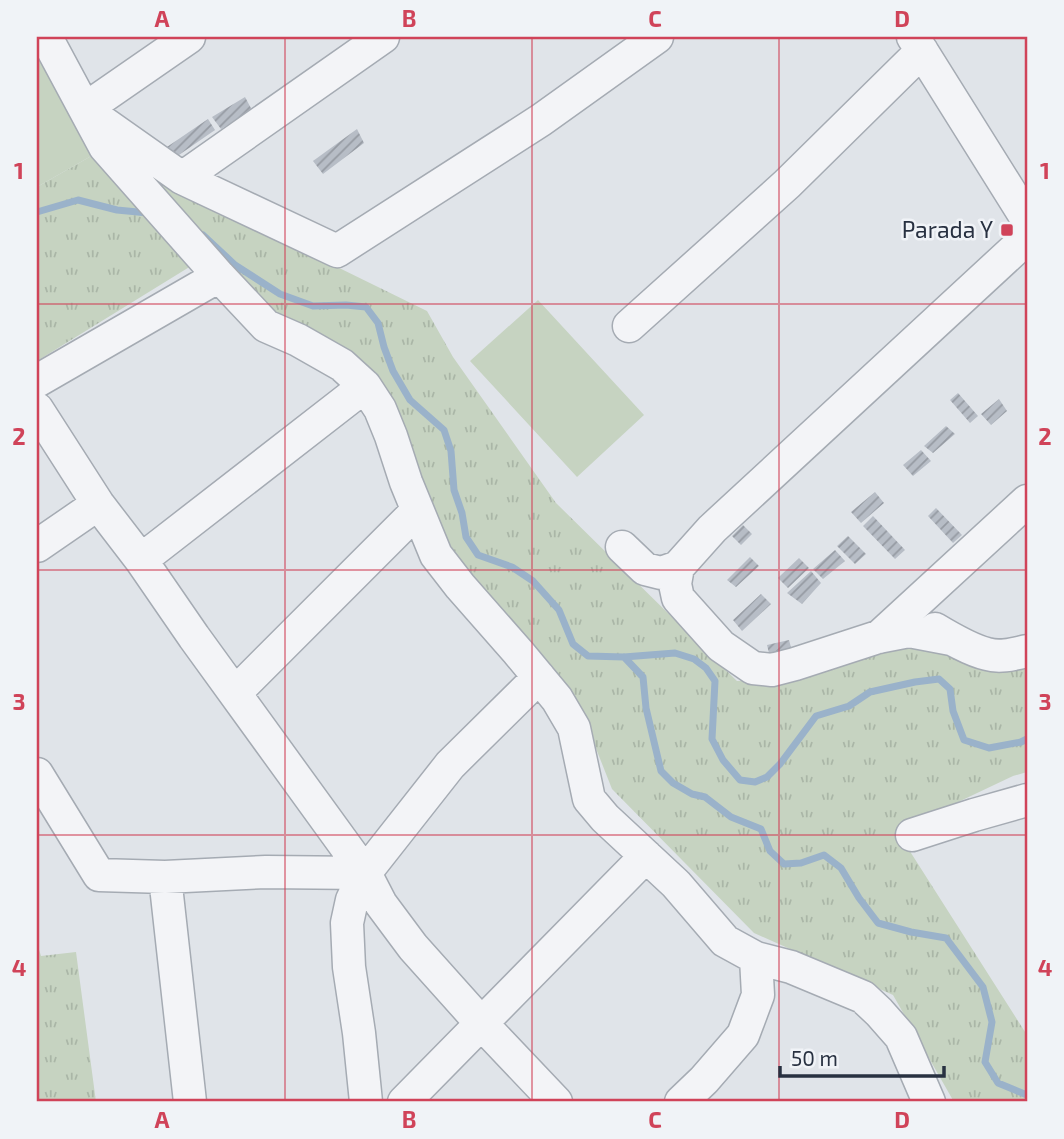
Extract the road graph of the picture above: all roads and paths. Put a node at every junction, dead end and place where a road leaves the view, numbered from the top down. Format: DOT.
graph roads {
  1 [pos="46,37"];
  2 [pos="189,37"];
  3 [pos="383,37"];
  4 [pos="657,37"];
  5 [pos="918,44"];
  6 [pos="85,109"];
  7 [pos="181,178"];
  8 [pos="1027,219"];
  9 [pos="1027,238"];
  10 [pos="219,276"];
  11 [pos="629,326"];
  12 [pos="37,382"];
  13 [pos="365,386"];
  14 [pos="37,409"];
  15 [pos="1027,501"];
  16 [pos="98,505"];
  17 [pos="417,511"];
  18 [pos="37,546"];
  19 [pos="622,547"];
  20 [pos="141,560"];
  21 [pos="678,567"];
  22 [pos="907,612"];
  23 [pos="878,638"];
  24 [pos="951,639"];
  25 [pos="1027,651"];
  26 [pos="539,677"];
  27 [pos="235,693"];
  28 [pos="37,774"];
  29 [pos="1027,800"];
  30 [pos="912,835"];
  31 [pos="646,856"];
  32 [pos="365,873"];
  33 [pos="165,877"];
  34 [pos="757,958"];
  35 [pos="791,967"];
  36 [pos="481,1023"];
  37 [pos="743,1035"];
  38 [pos="190,1102"];
  39 [pos="366,1102"];
  40 [pos="404,1102"];
  41 [pos="556,1102"];
  42 [pos="681,1102"];
  43 [pos="929,1102"];
  1 -- 6 [label="street"];
  2 -- 6 [label="street"];
  3 -- 7 [label="street"];
  4 -- 7 [label="street"];
  5 -- 8 [label="street"];
  5 -- 11 [label="street"];
  6 -- 7 [label="street"];
  6 -- 10 [label="street"];
  9 -- 21 [label="street"];
  10 -- 12 [label="street"];
  10 -- 13 [label="street"];
  13 -- 17 [label="street"];
  13 -- 20 [label="street"];
  14 -- 16 [label="street"];
  15 -- 22 [label="street"];
  16 -- 18 [label="street"];
  16 -- 20 [label="street"];
  17 -- 26 [label="street"];
  17 -- 27 [label="street"];
  19 -- 21 [label="street"];
  20 -- 27 [label="street"];
  21 -- 23 [label="street"];
  22 -- 23 [label="street"];
  22 -- 24 [label="street"];
  23 -- 24 [label="street"];
  24 -- 25 [label="street"];
  26 -- 31 [label="street"];
  26 -- 32 [label="street"];
  27 -- 32 [label="street"];
  28 -- 33 [label="street"];
  29 -- 30 [label="street"];
  31 -- 34 [label="street"];
  31 -- 36 [label="street"];
  32 -- 33 [label="street"];
  32 -- 36 [label="street"];
  32 -- 39 [label="street"];
  33 -- 38 [label="street"];
  34 -- 35 [label="street"];
  34 -- 37 [label="street"];
  35 -- 37 [label="street"];
  35 -- 43 [label="street"];
  36 -- 40 [label="street"];
  36 -- 41 [label="street"];
  37 -- 42 [label="street"];
}
